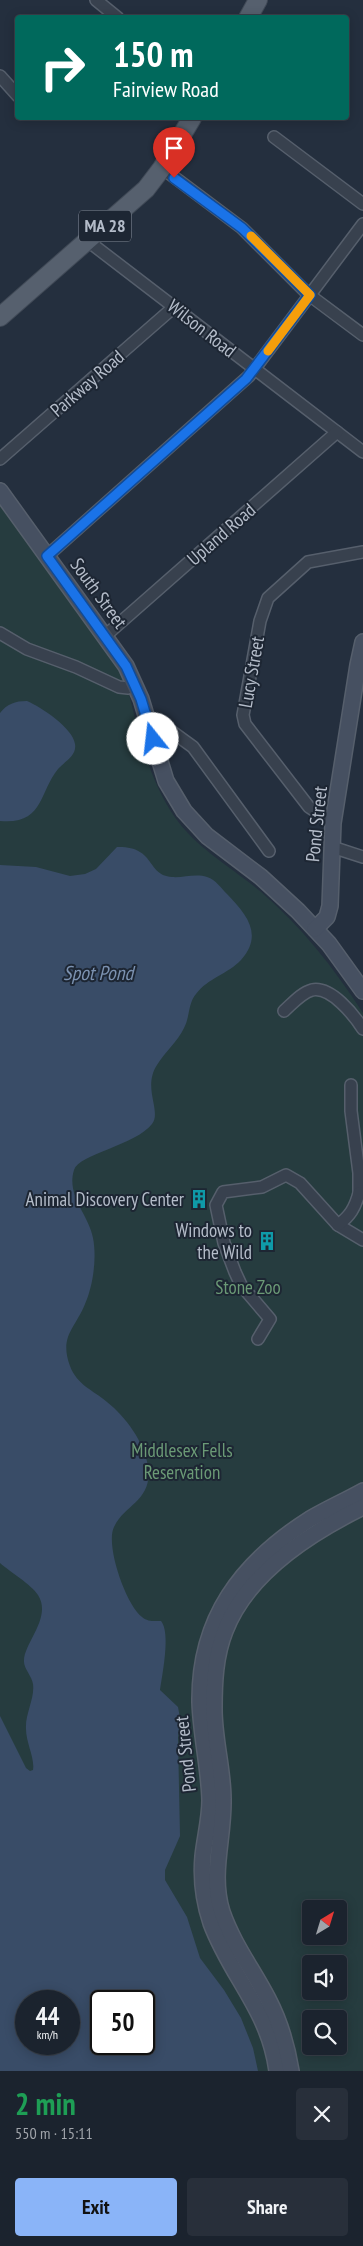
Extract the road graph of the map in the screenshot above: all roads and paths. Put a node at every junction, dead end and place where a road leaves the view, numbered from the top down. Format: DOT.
graph roads {
  1 [pos="96,0"];
  2 [pos="258,0"];
  3 [pos="114,15"];
  4 [pos="250,15"];
  5 [pos="0,76"];
  6 [pos="15,93"];
  7 [pos="191,120"];
  8 [pos="274,137"];
  9 [pos="162,168"];
  10 [pos="363,204"];
  11 [pos="363,224"];
  12 [pos="88,241"];
  13 [pos="310,295"];
  14 [pos="174,307"];
  15 [pos="0,317"];
  16 [pos="363,335"];
  17 [pos="254,369"];
  18 [pos="337,432"];
  19 [pos="363,452"];
  20 [pos="0,459"];
  21 [pos="0,491"];
  22 [pos="363,552"];
  23 [pos="47,556"];
  24 [pos="0,632"];
  25 [pos="105,636"];
  26 [pos="363,642"];
  27 [pos="136,686"];
  28 [pos="150,727"];
  29 [pos="333,823"];
  30 [pos="332,846"];
  31 [pos="269,851"];
  32 [pos="363,856"];
  33 [pos="316,929"];
  34 [pos="363,991"];
  35 [pos="284,1011"];
  36 [pos="363,1029"];
  37 [pos="351,1085"];
  38 [pos="361,1193"];
  39 [pos="338,1225"];
  40 [pos="363,1240"];
  41 [pos="258,1339"];
  42 [pos="363,1491"];
  43 [pos="363,1507"];
  44 [pos="277,2071"];
  45 [pos="290,2071"];
  1 -- 3 [label="street"];
  2 -- 4 [label="main road"];
  5 -- 6 [label="street"];
  7 -- 9 [label="main road, MA 28"];
  8 -- 10 [label="street"];
  9 -- 12 [label="main road, MA 28"];
  9 -- 13 [label="street"];
  11 -- 13 [label="street"];
  12 -- 14 [label="street, Wilson Road"];
  12 -- 15 [label="main road, MA 28"];
  13 -- 16 [label="street"];
  13 -- 17 [label="street"];
  14 -- 17 [label="street, Wilson Road"];
  14 -- 20 [label="street, Parkway Road"];
  17 -- 18 [label="street, Wilson Road"];
  17 -- 23 [label="street"];
  18 -- 19 [label="street, Wilson Road"];
  18 -- 25 [label="street, Upland Road"];
  21 -- 23 [label="main road, South Street"];
  22 -- 29 [label="street, Lucy Street"];
  23 -- 25 [label="main road, South Street"];
  24 -- 27 [label="street"];
  25 -- 27 [label="main road, South Street"];
  26 -- 29 [label="main road, Pond Street"];
  27 -- 28 [label="main road, South Street"];
  28 -- 31 [label="street"];
  28 -- 33 [label="main road, South Street"];
  29 -- 30 [label="main road, Pond Street"];
  30 -- 32 [label="street"];
  30 -- 33 [label="main road, Pond Street"];
  33 -- 34 [label="main road"];
  35 -- 36 [label="street"];
  37 -- 38 [label="street"];
  38 -- 39 [label="street"];
  39 -- 40 [label="street"];
  39 -- 41 [label="street"];
  42 -- 44 [label="main road, Pond Street"];
  43 -- 45 [label="main road, Pond Street"];
}
